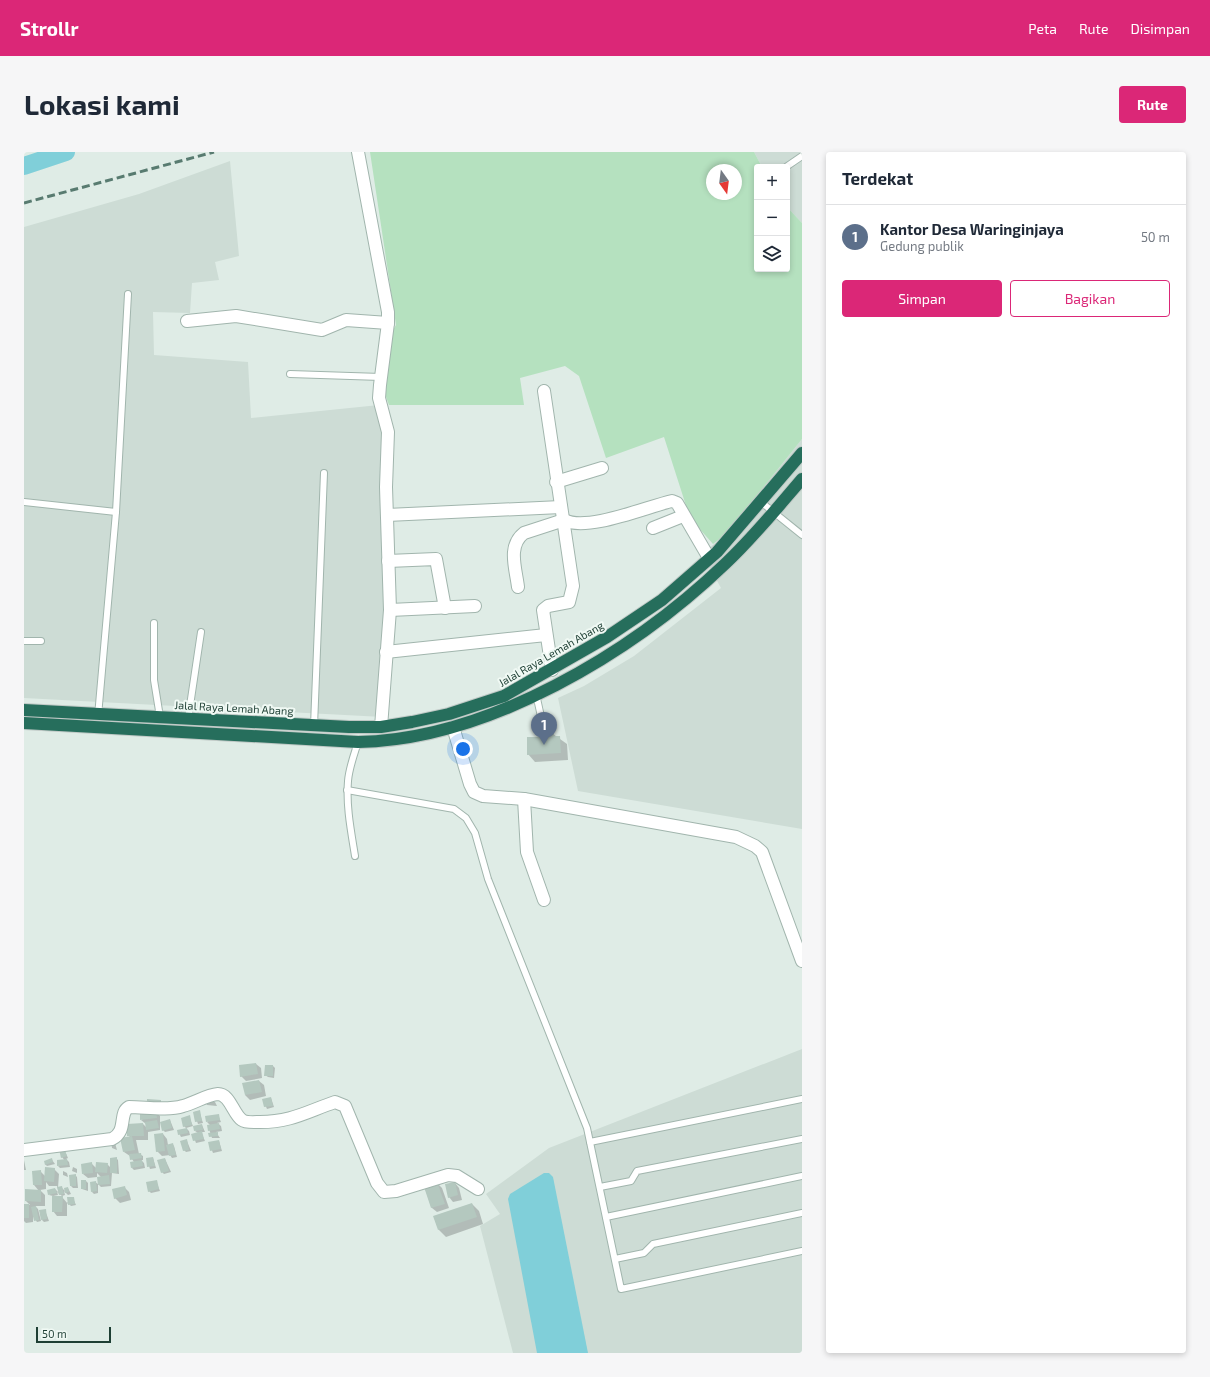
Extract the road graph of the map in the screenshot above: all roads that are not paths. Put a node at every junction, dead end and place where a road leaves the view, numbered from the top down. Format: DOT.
graph roads {
  1 [pos="358,152"];
  2 [pos="802,156"];
  3 [pos="790,164"];
  4 [pos="128,294"];
  5 [pos="187,321"];
  6 [pos="388,323"];
  7 [pos="290,374"];
  8 [pos="381,377"];
  9 [pos="544,391"];
  10 [pos="802,453"];
  11 [pos="602,468"];
  12 [pos="324,473"];
  13 [pos="802,479"];
  14 [pos="556,482"];
  15 [pos="24,502"];
  16 [pos="761,502"];
  17 [pos="560,507"];
  18 [pos="116,512"];
  19 [pos="774,513"];
  20 [pos="387,515"];
  21 [pos="683,516"];
  22 [pos="564,520"];
  23 [pos="653,528"];
  24 [pos="802,535"];
  25 [pos="709,558"];
  26 [pos="388,561"];
  27 [pos="518,587"];
  28 [pos="475,606"];
  29 [pos="445,608"];
  30 [pos="390,610"];
  31 [pos="154,623"];
  32 [pos="201,632"];
  33 [pos="546,635"];
  34 [pos="24,641"];
  35 [pos="41,641"];
  36 [pos="386,652"];
  37 [pos="552,670"];
  38 [pos="536,694"];
  39 [pos="24,710"];
  40 [pos="99,714"];
  41 [pos="160,717"];
  42 [pos="188,719"];
  43 [pos="24,723"];
  44 [pos="314,726"];
  45 [pos="97,727"];
  46 [pos="380,727"];
  47 [pos="453,727"];
  48 [pos="544,730"];
  49 [pos="358,742"];
  50 [pos="347,790"];
  51 [pos="524,799"];
  52 [pos="355,856"];
  53 [pos="544,900"];
  54 [pos="802,961"];
  55 [pos="802,1099"];
  56 [pos="802,1138"];
  57 [pos="590,1142"];
  58 [pos="24,1150"];
  59 [pos="802,1176"];
  60 [pos="600,1187"];
  61 [pos="478,1189"];
  62 [pos="802,1213"];
  63 [pos="606,1217"];
  64 [pos="802,1251"];
  65 [pos="615,1259"];
  1 -- 6 [label="street"];
  2 -- 3 [label="lane"];
  4 -- 18 [label="lane"];
  5 -- 6 [label="street"];
  6 -- 8 [label="street"];
  7 -- 8 [label="lane"];
  8 -- 20 [label="street"];
  9 -- 14 [label="street"];
  10 -- 16 [label="highway, Jalal Raya Lemah Abang"];
  11 -- 14 [label="street"];
  12 -- 44 [label="lane"];
  13 -- 19 [label="highway"];
  14 -- 17 [label="street"];
  15 -- 18 [label="lane"];
  16 -- 19 [label="lane"];
  16 -- 25 [label="highway, Jalal Raya Lemah Abang"];
  17 -- 20 [label="street"];
  17 -- 22 [label="street"];
  18 -- 40 [label="lane"];
  19 -- 24 [label="lane"];
  19 -- 38 [label="highway"];
  20 -- 26 [label="street"];
  21 -- 22 [label="street"];
  21 -- 23 [label="street"];
  21 -- 25 [label="street"];
  22 -- 27 [label="street"];
  22 -- 33 [label="street"];
  25 -- 37 [label="highway, Jalal Raya Lemah Abang"];
  26 -- 29 [label="street"];
  26 -- 30 [label="street"];
  28 -- 29 [label="street"];
  29 -- 30 [label="street"];
  30 -- 36 [label="street"];
  31 -- 41 [label="lane"];
  32 -- 42 [label="lane"];
  33 -- 36 [label="street"];
  33 -- 37 [label="street"];
  34 -- 35 [label="lane"];
  36 -- 46 [label="street"];
  37 -- 46 [label="highway, Jalal Raya Lemah Abang"];
  38 -- 47 [label="highway"];
  38 -- 48 [label="lane"];
  39 -- 40 [label="highway, Jalal Raya Lemah Abang"];
  40 -- 41 [label="highway, Jalal Raya Lemah Abang"];
  40 -- 45 [label="lane"];
  41 -- 42 [label="highway, Jalal Raya Lemah Abang"];
  42 -- 44 [label="highway, Jalal Raya Lemah Abang"];
  43 -- 45 [label="highway"];
  44 -- 46 [label="highway, Jalal Raya Lemah Abang"];
  45 -- 49 [label="highway"];
  47 -- 49 [label="highway"];
  47 -- 51 [label="street"];
  49 -- 50 [label="lane"];
  50 -- 52 [label="lane"];
  50 -- 57 [label="lane"];
  51 -- 53 [label="street"];
  51 -- 54 [label="street"];
  55 -- 57 [label="lane"];
  56 -- 60 [label="lane"];
  57 -- 60 [label="lane"];
  58 -- 61 [label="street"];
  59 -- 63 [label="lane"];
  60 -- 63 [label="lane"];
  62 -- 65 [label="lane"];
  63 -- 65 [label="lane"];
  64 -- 65 [label="lane"];
}
